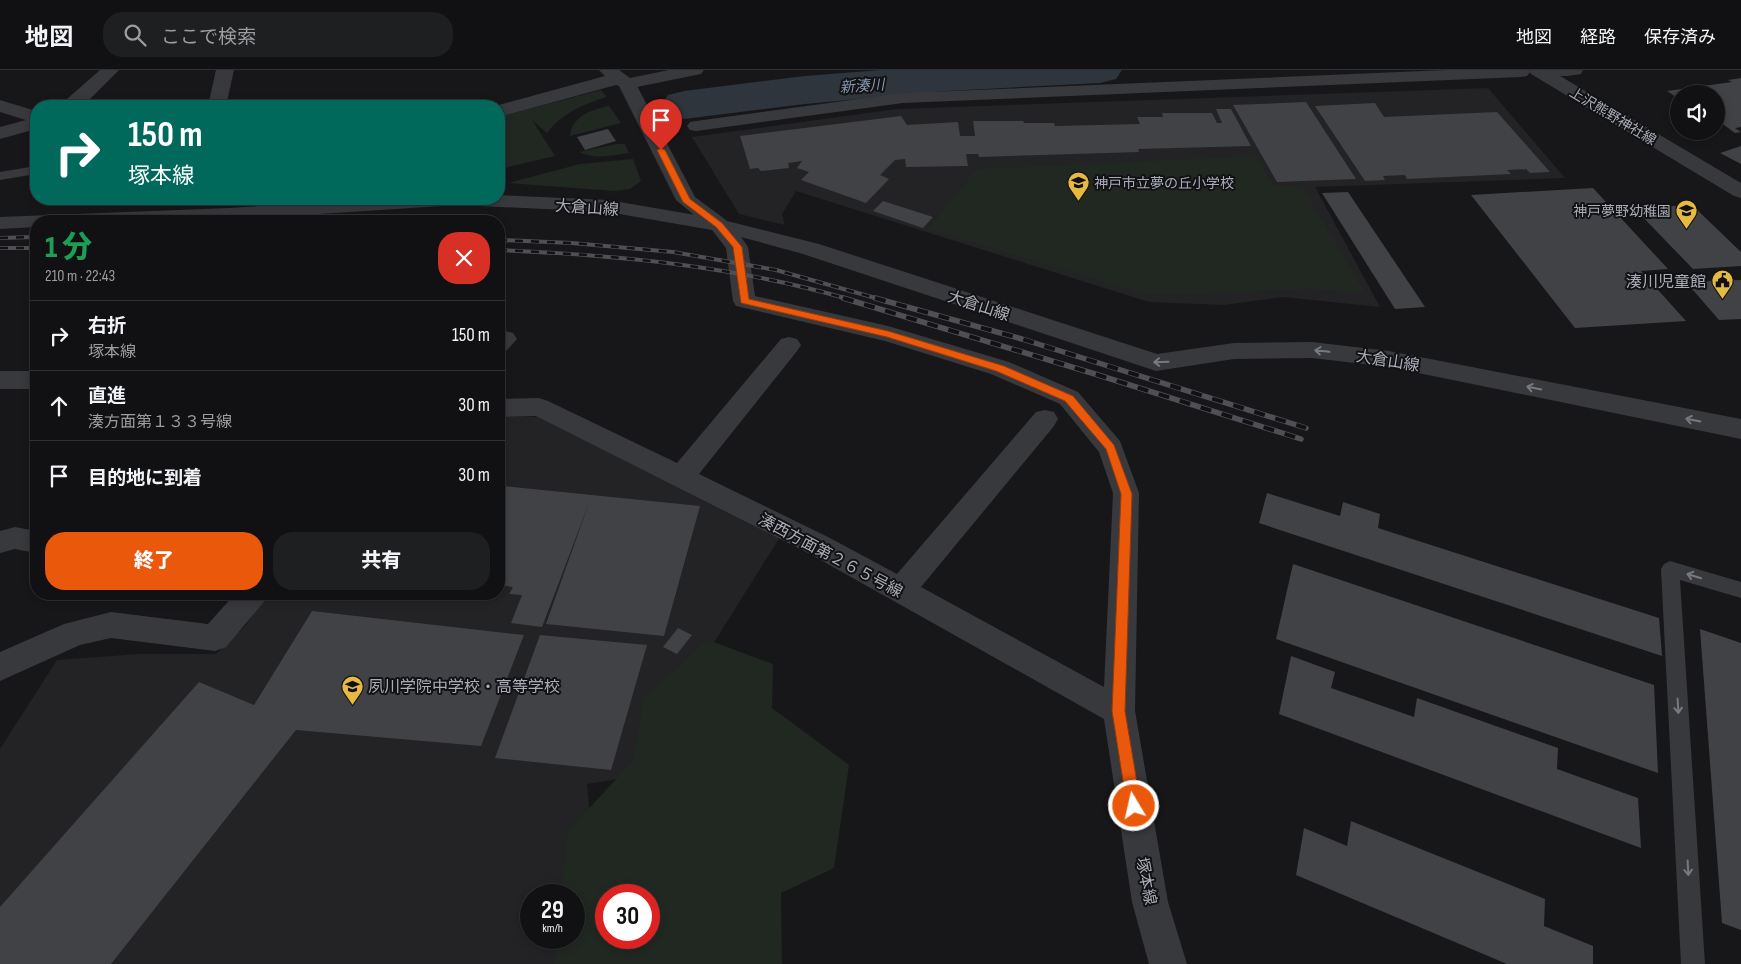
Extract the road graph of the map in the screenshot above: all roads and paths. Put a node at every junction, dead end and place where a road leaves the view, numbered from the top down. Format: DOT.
graph roads {
  1 [pos="110,70"];
  2 [pos="225,70"];
  3 [pos="696,70"];
  4 [pos="1575,70"];
  5 [pos="1529,71"];
  6 [pos="1556,71"];
  7 [pos="619,77"];
  8 [pos="77,100"];
  9 [pos="218,100"];
  10 [pos="0,106"];
  11 [pos="505,109"];
  12 [pos="30,115"];
  13 [pos="30,125"];
  14 [pos="696,126"];
  15 [pos="0,133"];
  16 [pos="30,171"];
  17 [pos="0,176"];
  18 [pos="1741,192"];
  19 [pos="505,201"];
  20 [pos="283,205"];
  21 [pos="228,207"];
  22 [pos="121,215"];
  23 [pos="30,221"];
  24 [pos="0,223"];
  25 [pos="719,225"];
  26 [pos="789,345"];
  27 [pos="0,380"];
  28 [pos="30,380"];
  29 [pos="505,408"];
  30 [pos="1045,419"];
  31 [pos="1741,429"];
  32 [pos="681,477"];
  33 [pos="30,541"];
  34 [pos="0,542"];
  35 [pos="1741,590"];
  36 [pos="900,591"];
  37 [pos="248,600"];
  38 [pos="0,667"];
  39 [pos="1119,711"];
  40 [pos="1168,964"];
  41 [pos="1693,964"];
  1 -- 8 [label="street"];
  2 -- 9 [label="street"];
  3 -- 7 [label="street"];
  4 -- 6 [label="street"];
  5 -- 14 [label="street"];
  5 -- 18 [label="street, 上沢熊野神社線"];
  7 -- 11 [label="street"];
  7 -- 25 [label="street"];
  10 -- 12 [label="street"];
  13 -- 15 [label="street"];
  16 -- 17 [label="lane"];
  19 -- 25 [label="street, 大倉山線"];
  20 -- 21 [label="street, 大倉山線"];
  21 -- 22 [label="street, 大倉山線"];
  23 -- 24 [label="street"];
  31 -- 25 [label="street, 大倉山線, one-way"];
  25 -- 39 [label="street, 塚本線"];
  26 -- 32 [label="street"];
  27 -- 28 [label="street"];
  29 -- 32 [label="street, 湊西方面第２６５号線"];
  30 -- 36 [label="street"];
  32 -- 36 [label="street, 湊西方面第２６５号線"];
  33 -- 34 [label="street"];
  35 -- 41 [label="lane, one-way"];
  36 -- 39 [label="street, 湊西方面第２６５号線"];
  37 -- 38 [label="street"];
  39 -- 40 [label="street, 塚本線"];
}
